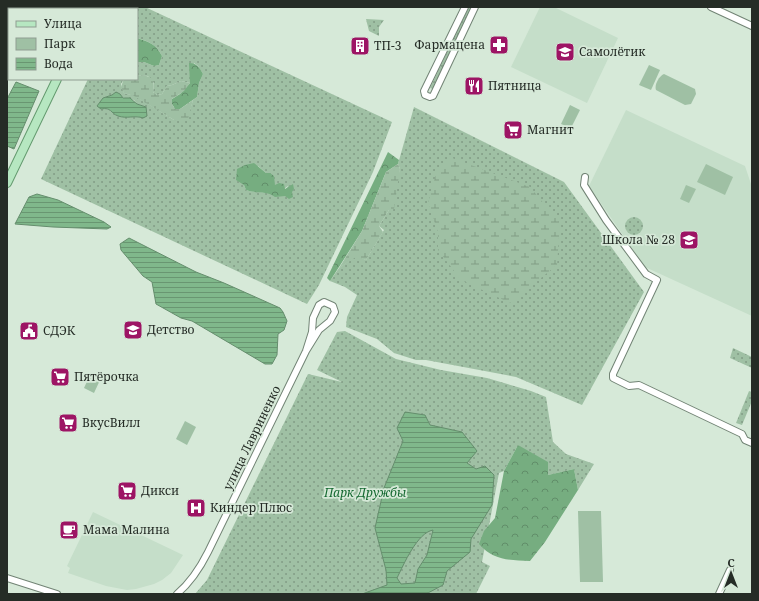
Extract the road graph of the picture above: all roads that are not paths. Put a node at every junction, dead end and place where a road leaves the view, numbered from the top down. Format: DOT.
graph roads {
  1 [pos="464,7"];
  2 [pos="475,7"];
  3 [pos="711,7"];
  4 [pos="752,26"];
  5 [pos="57,80"];
  6 [pos="585,177"];
  7 [pos="7,183"];
  8 [pos="306,351"];
  9 [pos="752,443"];
  10 [pos="730,570"];
  11 [pos="7,578"];
  12 [pos="57,594"];
  13 [pos="177,594"];
  14 [pos="719,594"];
  1 -- 2 [label="street"];
  3 -- 4 [label="street"];
  5 -- 7 [label="main road"];
  6 -- 9 [label="street"];
  8 -- 8 [label="street"];
  8 -- 13 [label="street, улица Лавриненко"];
  10 -- 14 [label="street"];
  11 -- 12 [label="street"];
}
